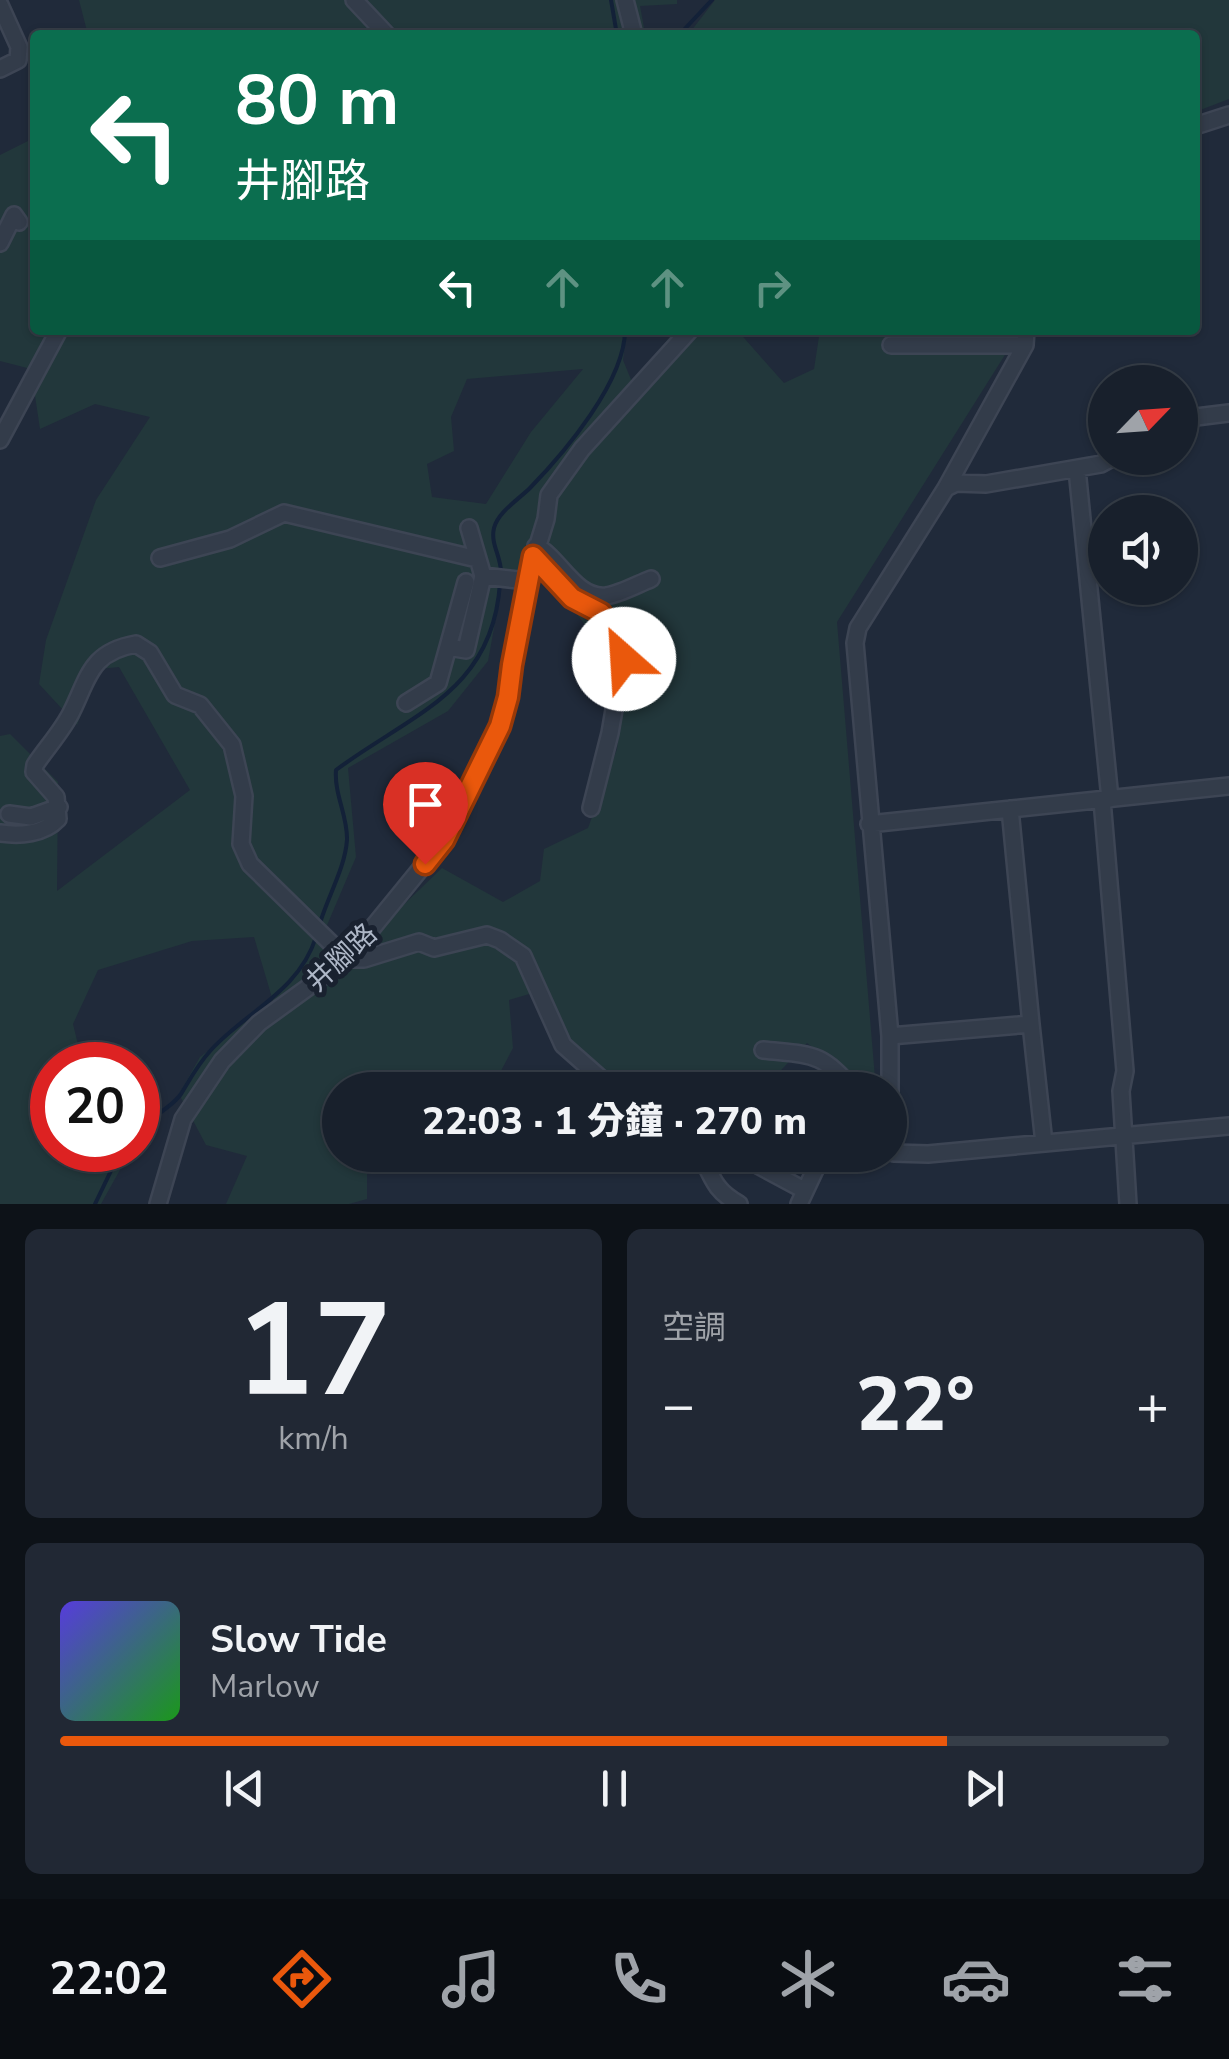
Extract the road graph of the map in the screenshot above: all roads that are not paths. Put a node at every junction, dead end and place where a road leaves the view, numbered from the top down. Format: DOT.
graph roads {
  1 [pos="354,0"];
  2 [pos="625,0"];
  3 [pos="0,6"];
  4 [pos="383,30"];
  5 [pos="633,30"];
  6 [pos="0,70"];
  7 [pos="1229,114"];
  8 [pos="1200,124"];
  9 [pos="19,222"];
  10 [pos="0,244"];
  11 [pos="57,335"];
  12 [pos="685,335"];
  13 [pos="1026,338"];
  14 [pos="891,345"];
  15 [pos="1229,413"];
  16 [pos="1198,417"];
  17 [pos="0,440"];
  18 [pos="1088,467"];
  19 [pos="1077,469"];
  20 [pos="946,488"];
  21 [pos="470,528"];
  22 [pos="534,551"];
  23 [pos="160,558"];
  24 [pos="476,560"];
  25 [pos="483,576"];
  26 [pos="652,579"];
  27 [pos="527,581"];
  28 [pos="466,582"];
  29 [pos="448,648"];
  30 [pos="406,703"];
  31 [pos="1229,786"];
  32 [pos="1106,799"];
  33 [pos="60,807"];
  34 [pos="590,808"];
  35 [pos="1010,809"];
  36 [pos="9,814"];
  37 [pos="869,824"];
  38 [pos="0,833"];
  39 [pos="347,959"];
  40 [pos="1031,1024"];
  41 [pos="890,1036"];
  42 [pos="763,1050"];
  43 [pos="594,1072"];
  44 [pos="840,1072"];
  45 [pos="890,1072"];
  46 [pos="1229,1126"];
  47 [pos="1125,1136"];
  48 [pos="1044,1143"];
  49 [pos="907,1153"];
  50 [pos="708,1172"];
  51 [pos="764,1172"];
  52 [pos="814,1172"];
  53 [pos="802,1197"];
  54 [pos="158,1204"];
  55 [pos="739,1204"];
  56 [pos="1128,1204"];
  1 -- 4 [label="street"];
  2 -- 5 [label="street"];
  3 -- 6 [label="street"];
  7 -- 8 [label="street"];
  9 -- 10 [label="street"];
  11 -- 17 [label="street"];
  12 -- 22 [label="street, 井腳路"];
  13 -- 14 [label="street"];
  13 -- 20 [label="street"];
  15 -- 16 [label="street"];
  18 -- 19 [label="street"];
  19 -- 20 [label="street"];
  19 -- 32 [label="street"];
  20 -- 37 [label="street"];
  21 -- 24 [label="street"];
  22 -- 26 [label="street"];
  22 -- 27 [label="street, 井腳路"];
  22 -- 34 [label="street"];
  23 -- 24 [label="street"];
  24 -- 25 [label="street"];
  25 -- 27 [label="street"];
  25 -- 29 [label="street"];
  27 -- 39 [label="street, 井腳路"];
  28 -- 29 [label="street"];
  29 -- 30 [label="street"];
  31 -- 32 [label="street"];
  32 -- 35 [label="street"];
  32 -- 47 [label="street"];
  33 -- 36 [label="street"];
  33 -- 38 [label="street"];
  33 -- 39 [label="street"];
  35 -- 37 [label="street"];
  35 -- 40 [label="street"];
  37 -- 41 [label="street"];
  39 -- 43 [label="street"];
  39 -- 54 [label="street, 井腳路"];
  40 -- 41 [label="street"];
  40 -- 48 [label="street"];
  41 -- 45 [label="street"];
  42 -- 44 [label="street"];
  46 -- 47 [label="street"];
  47 -- 48 [label="street"];
  47 -- 56 [label="street"];
  48 -- 49 [label="street"];
  50 -- 55 [label="street"];
  51 -- 53 [label="street"];
  52 -- 53 [label="street"];
}
